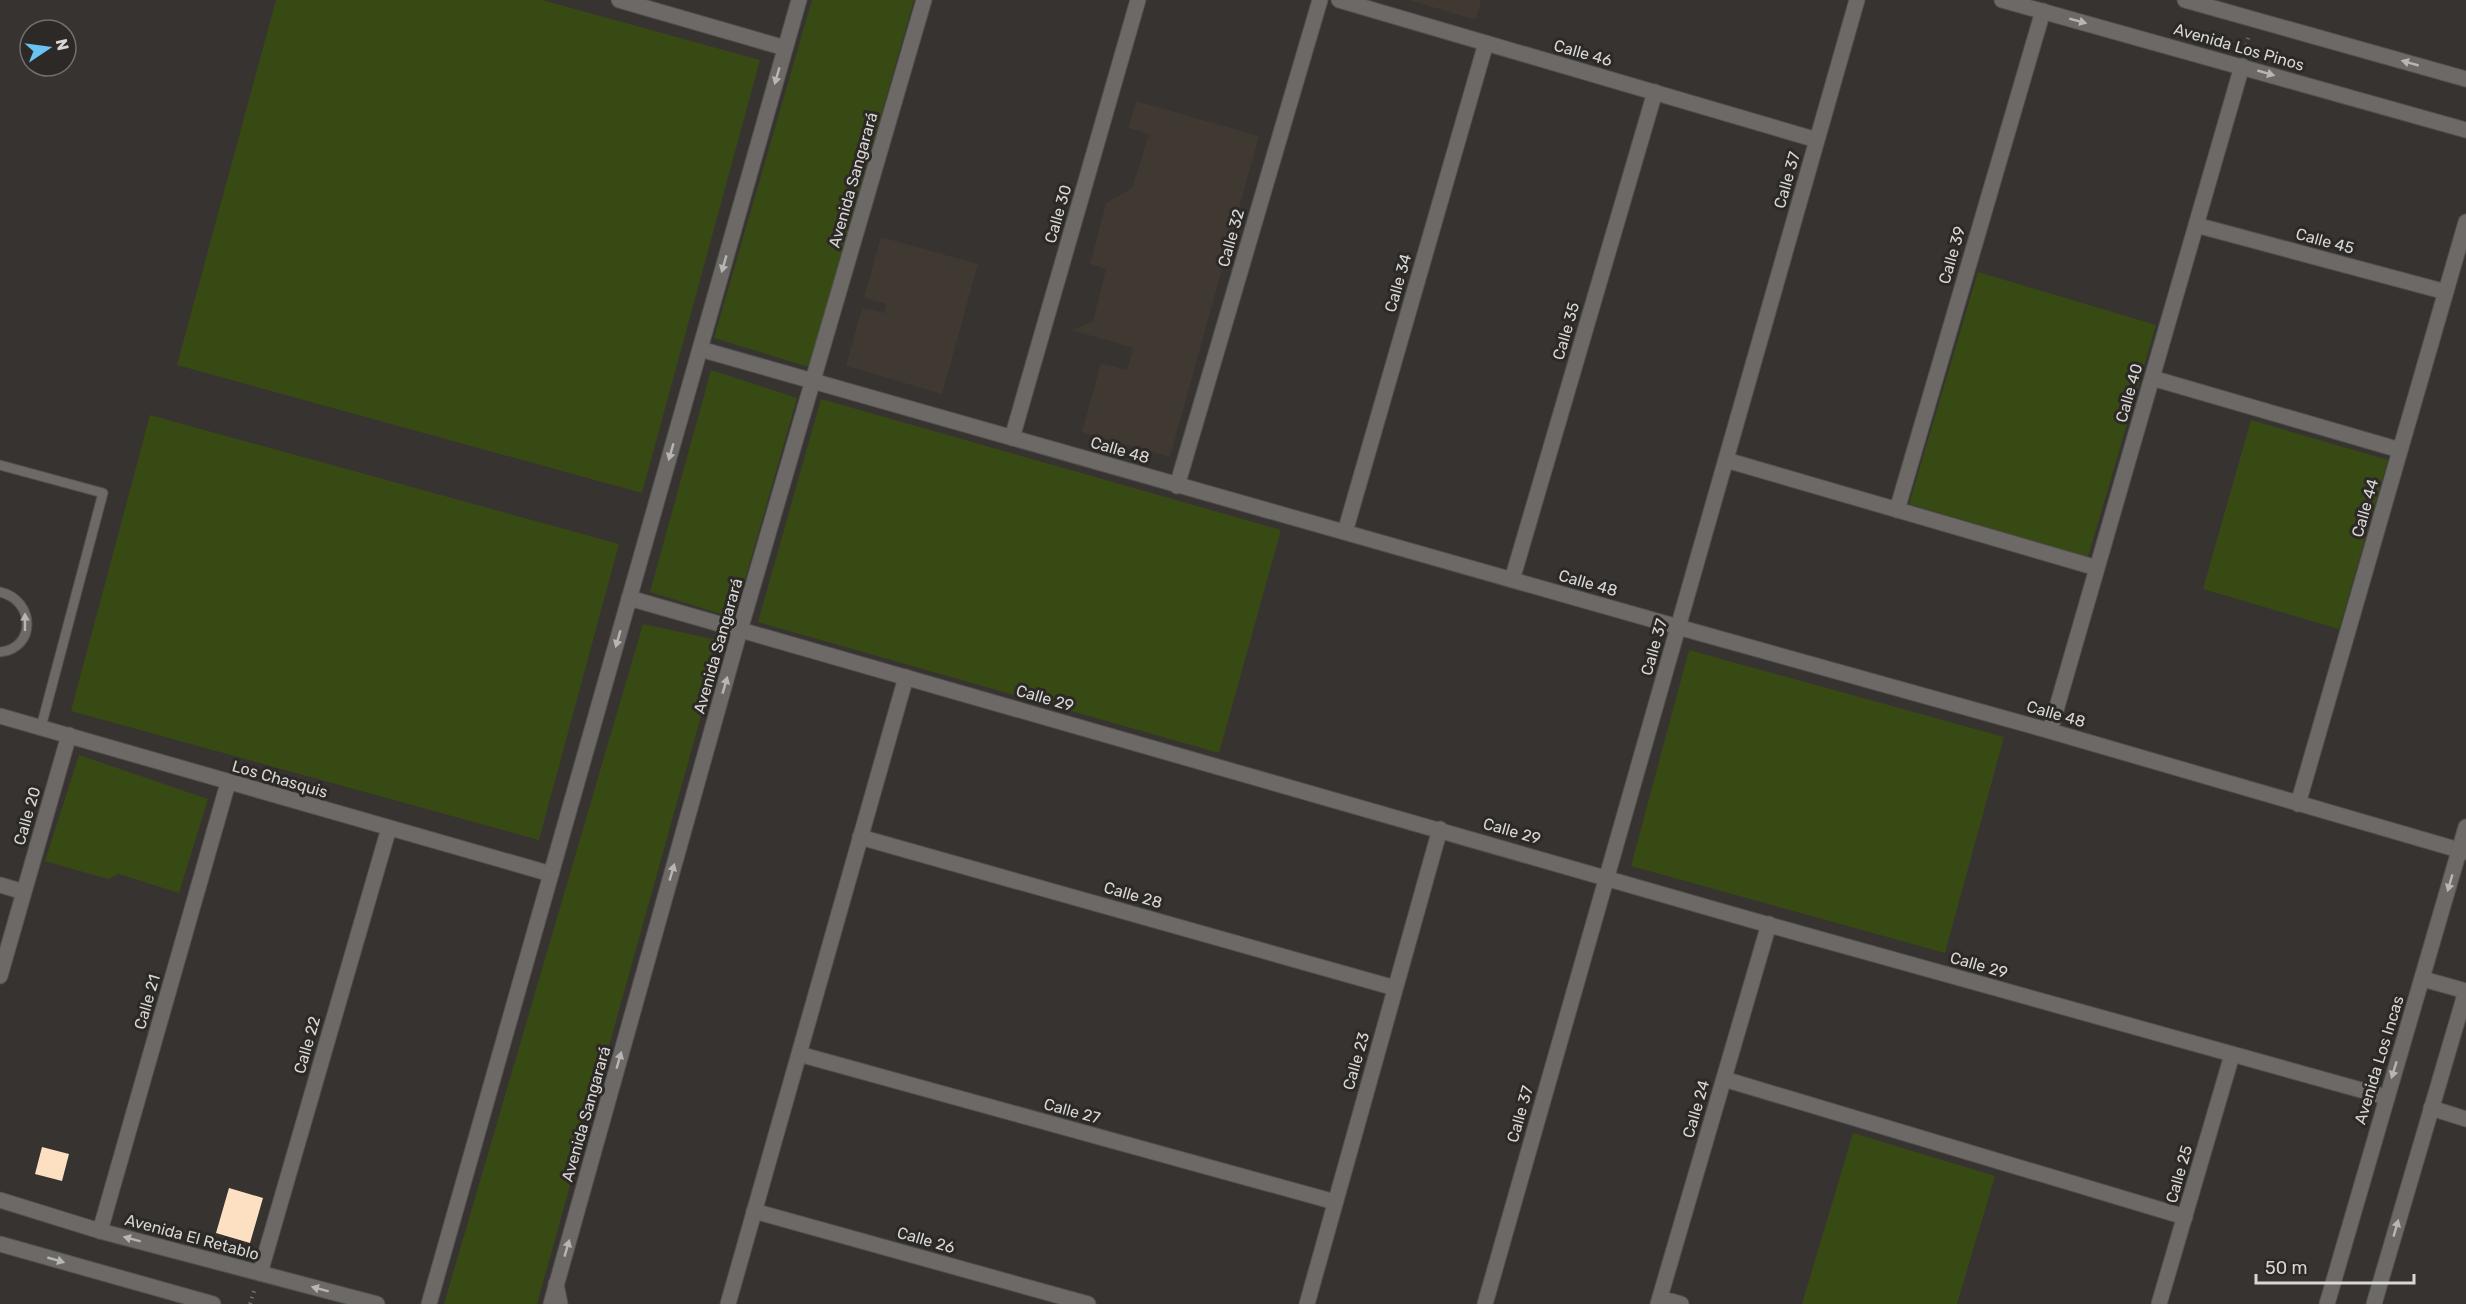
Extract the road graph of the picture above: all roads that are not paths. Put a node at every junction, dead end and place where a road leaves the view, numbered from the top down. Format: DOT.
graph roads {
  1 [pos="619,0"];
  2 [pos="799,0"];
  3 [pos="924,0"];
  4 [pos="1138,0"];
  5 [pos="1320,0"];
  6 [pos="1339,0"];
  7 [pos="1857,0"];
  8 [pos="2002,0"];
  9 [pos="2185,0"];
  10 [pos="2043,11"];
  11 [pos="1486,43"];
  12 [pos="785,48"];
  13 [pos="2241,66"];
  14 [pos="2466,79"];
  15 [pos="1655,92"];
  16 [pos="2466,130"];
  17 [pos="1817,140"];
  18 [pos="2466,222"];
  19 [pos="2196,225"];
  20 [pos="2446,292"];
  21 [pos="700,349"];
  22 [pos="2151,378"];
  23 [pos="814,381"];
  24 [pos="1012,438"];
  25 [pos="2400,450"];
  26 [pos="1726,460"];
  27 [pos="0,465"];
  28 [pos="1177,486"];
  29 [pos="1897,510"];
  30 [pos="1345,532"];
  31 [pos="2097,568"];
  32 [pos="1512,580"];
  33 [pos="0,592"];
  34 [pos="629,598"];
  35 [pos="1678,627"];
  36 [pos="740,630"];
  37 [pos="0,652"];
  38 [pos="906,677"];
  39 [pos="0,716"];
  40 [pos="40,727"];
  41 [pos="2050,731"];
  42 [pos="69,735"];
  43 [pos="228,783"];
  44 [pos="2298,804"];
  45 [pos="2466,826"];
  46 [pos="389,828"];
  47 [pos="1440,829"];
  48 [pos="860,837"];
  49 [pos="2463,851"];
  50 [pos="551,874"];
  51 [pos="1606,878"];
  52 [pos="0,885"];
  53 [pos="24,892"];
  54 [pos="1769,924"];
  55 [pos="0,976"];
  56 [pos="2422,978"];
  57 [pos="1395,988"];
  58 [pos="2466,991"];
  59 [pos="799,1054"];
  60 [pos="2232,1055"];
  61 [pos="1724,1080"];
  62 [pos="2386,1097"];
  63 [pos="2431,1108"];
  64 [pos="2466,1119"];
  65 [pos="0,1200"];
  66 [pos="1335,1202"];
  67 [pos="754,1211"];
  68 [pos="2185,1217"];
  69 [pos="100,1231"];
  70 [pos="0,1244"];
  71 [pos="260,1273"];
  72 [pos="556,1284"];
  73 [pos="1659,1301"];
  74 [pos="213,1304"];
  75 [pos="377,1304"];
  76 [pos="429,1304"];
  77 [pos="551,1304"];
  78 [pos="560,1304"];
  79 [pos="728,1304"];
  80 [pos="1088,1304"];
  81 [pos="1307,1304"];
  82 [pos="1485,1304"];
  83 [pos="1681,1304"];
  84 [pos="2160,1304"];
  85 [pos="2327,1304"];
  86 [pos="2374,1304"];
  1 -- 12 [label="street"];
  2 -- 12 [label="street"];
  3 -- 23 [label="street, Avenida Sangarará"];
  4 -- 24 [label="street, Calle 30"];
  5 -- 28 [label="street, Calle 32"];
  6 -- 11 [label="street, Calle 46"];
  7 -- 17 [label="street, Calle 37"];
  8 -- 10 [label="street, Avenida Los Pinos"];
  14 -- 9 [label="street, Avenida Los Pinos, one-way"];
  10 -- 13 [label="street, Avenida Los Pinos, one-way"];
  10 -- 29 [label="street, Calle 39"];
  11 -- 15 [label="street, Calle 46"];
  11 -- 30 [label="street, Calle 34"];
  12 -- 21 [label="street, one-way"];
  13 -- 16 [label="street, Avenida Los Pinos, one-way"];
  13 -- 19 [label="street, Calle 40"];
  15 -- 17 [label="street, Calle 46"];
  15 -- 32 [label="street, Calle 35"];
  17 -- 26 [label="street, Calle 37"];
  18 -- 20 [label="street, Calle 44"];
  19 -- 20 [label="street, Calle 45"];
  19 -- 22 [label="street, Calle 40"];
  20 -- 25 [label="street, Calle 44"];
  21 -- 23 [label="street, Calle 48"];
  21 -- 34 [label="street, one-way"];
  22 -- 25 [label="street"];
  22 -- 31 [label="street, Calle 40"];
  23 -- 24 [label="street, Calle 48"];
  23 -- 36 [label="street, Avenida Sangarará"];
  24 -- 28 [label="street, Calle 48"];
  25 -- 44 [label="street, Calle 44"];
  26 -- 29 [label="street"];
  26 -- 35 [label="street, Calle 37"];
  27 -- 40 [label="lane"];
  28 -- 30 [label="street, Calle 48"];
  29 -- 31 [label="street"];
  30 -- 32 [label="street, Calle 48"];
  31 -- 41 [label="street, Calle 40"];
  32 -- 35 [label="street, Calle 48"];
  37 -- 33 [label="lane, one-way"];
  34 -- 36 [label="street, Calle 29"];
  34 -- 50 [label="street, one-way"];
  35 -- 41 [label="street, Calle 48"];
  35 -- 51 [label="street, Calle 37"];
  36 -- 38 [label="street, Calle 29"];
  72 -- 36 [label="street, Avenida Sangarará, one-way"];
  38 -- 47 [label="street, Calle 29"];
  38 -- 48 [label="street"];
  39 -- 40 [label="street, Los Chasquis"];
  40 -- 42 [label="street, Los Chasquis"];
  41 -- 44 [label="street, Calle 48"];
  42 -- 43 [label="street, Los Chasquis"];
  42 -- 53 [label="street, Calle 20"];
  43 -- 46 [label="street, Los Chasquis"];
  43 -- 69 [label="street, Calle 21"];
  44 -- 49 [label="street, Calle 48"];
  45 -- 49 [label="street, Avenida Los Incas"];
  46 -- 50 [label="street, Los Chasquis"];
  46 -- 71 [label="street, Calle 22"];
  47 -- 51 [label="street, Calle 29"];
  47 -- 57 [label="street, Calle 23"];
  48 -- 57 [label="street, Calle 28"];
  48 -- 59 [label="street"];
  49 -- 56 [label="street, Avenida Los Incas, one-way"];
  50 -- 76 [label="street"];
  51 -- 54 [label="street, Calle 29"];
  51 -- 82 [label="street, Calle 37"];
  52 -- 53 [label="street"];
  53 -- 55 [label="street, Calle 20"];
  54 -- 60 [label="street, Calle 29"];
  54 -- 61 [label="street, Calle 24"];
  56 -- 58 [label="street"];
  56 -- 62 [label="street, Avenida Los Incas, one-way"];
  57 -- 66 [label="street, Calle 23"];
  58 -- 63 [label="street"];
  59 -- 66 [label="street, Calle 27"];
  59 -- 67 [label="street"];
  60 -- 62 [label="street, Calle 29"];
  60 -- 68 [label="street, Calle 25"];
  61 -- 68 [label="street"];
  61 -- 73 [label="street, Calle 24"];
  62 -- 85 [label="street, Avenida Los Incas"];
  63 -- 64 [label="street"];
  86 -- 63 [label="street, one-way"];
  65 -- 69 [label="street, Avenida El Retablo"];
  66 -- 81 [label="street, Calle 23"];
  67 -- 79 [label="street"];
  67 -- 80 [label="street, Calle 26"];
  68 -- 84 [label="street, Calle 25"];
  71 -- 69 [label="street, Avenida El Retablo, one-way"];
  70 -- 74 [label="street, one-way"];
  75 -- 71 [label="street, Avenida El Retablo, one-way"];
  72 -- 77 [label="street, Avenida Sangarará"];
  72 -- 78 [label="street"];
  73 -- 83 [label="street"];
}
